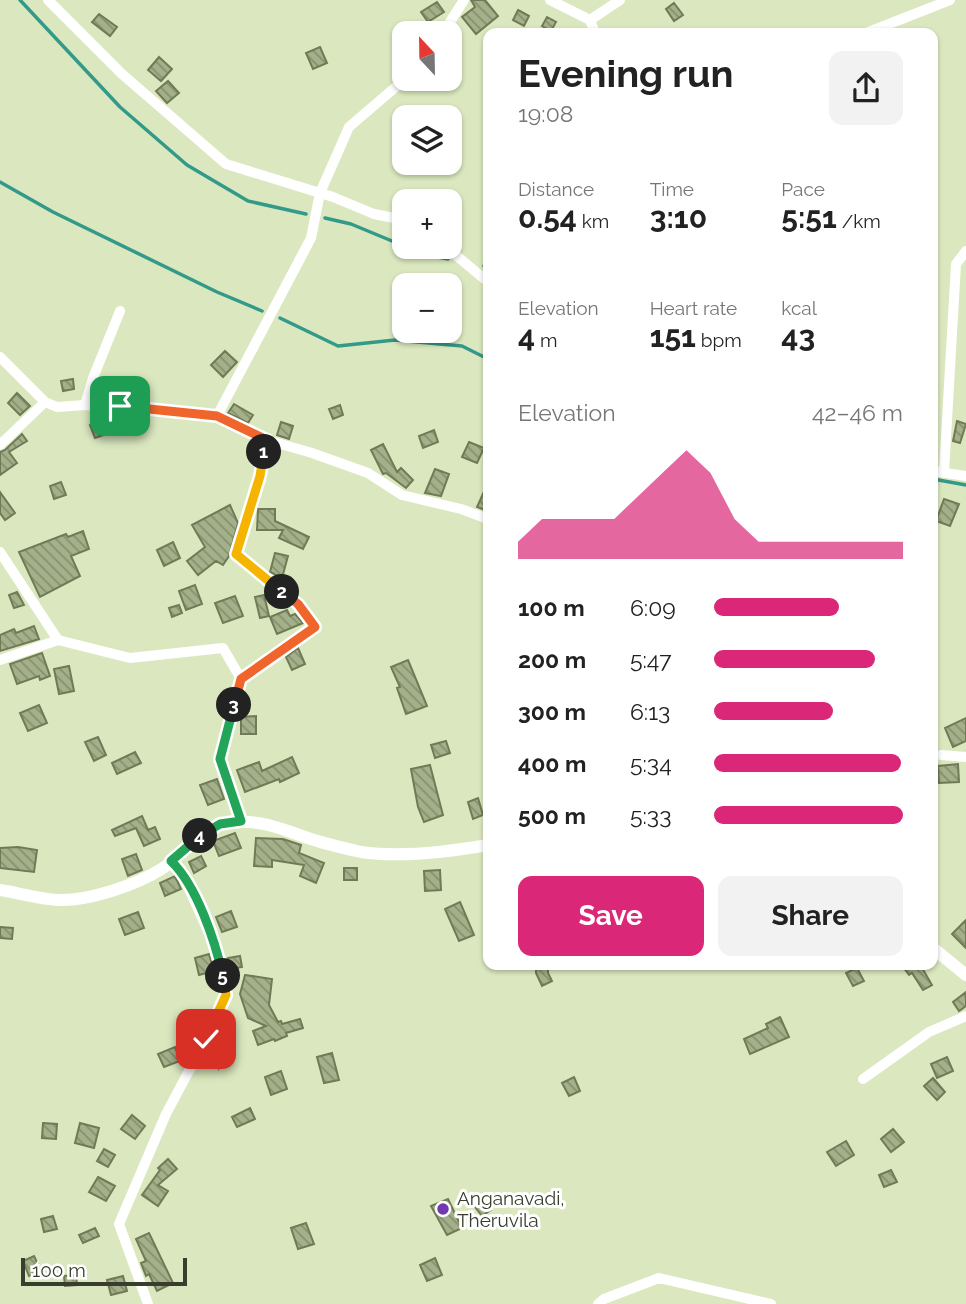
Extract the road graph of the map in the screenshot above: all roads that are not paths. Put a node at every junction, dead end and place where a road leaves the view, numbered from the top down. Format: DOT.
graph roads {
  1 [pos="48,0"];
  2 [pos="464,0"];
  3 [pos="550,0"];
  4 [pos="620,0"];
  5 [pos="950,0"];
  6 [pos="590,20"];
  7 [pos="451,21"];
  8 [pos="593,28"];
  9 [pos="879,28"];
  10 [pos="392,90"];
  11 [pos="320,193"];
  12 [pos="392,218"];
  13 [pos="966,251"];
  14 [pos="460,259"];
  15 [pos="483,278"];
  16 [pos="120,311"];
  17 [pos="0,356"];
  18 [pos="45,402"];
  19 [pos="85,405"];
  20 [pos="217,416"];
  21 [pos="267,440"];
  22 [pos="0,445"];
  23 [pos="938,471"];
  24 [pos="944,472"];
  25 [pos="966,476"];
  26 [pos="483,517"];
  27 [pos="0,552"];
  28 [pos="58,640"];
  29 [pos="0,660"];
  30 [pos="241,679"];
  31 [pos="941,755"];
  32 [pos="966,757"];
  33 [pos="241,821"];
  34 [pos="483,846"];
  35 [pos="171,861"];
  36 [pos="0,890"];
  37 [pos="938,952"];
  38 [pos="966,975"];
  39 [pos="966,1016"];
  40 [pos="863,1079"];
  41 [pos="148,1304"];
  42 [pos="598,1304"];
  43 [pos="771,1304"];
  1 -- 11 [label="street"];
  2 -- 7 [label="street"];
  3 -- 6 [label="street"];
  4 -- 6 [label="street"];
  5 -- 9 [label="street"];
  6 -- 8 [label="street"];
  10 -- 11 [label="street"];
  11 -- 12 [label="street"];
  11 -- 20 [label="street"];
  13 -- 24 [label="street"];
  14 -- 15 [label="street"];
  16 -- 19 [label="street"];
  17 -- 18 [label="street"];
  18 -- 19 [label="street"];
  18 -- 22 [label="street"];
  19 -- 20 [label="street"];
  20 -- 21 [label="street"];
  21 -- 26 [label="street"];
  21 -- 30 [label="street"];
  23 -- 24 [label="street"];
  24 -- 25 [label="street"];
  27 -- 28 [label="street"];
  28 -- 29 [label="street"];
  28 -- 30 [label="street"];
  30 -- 33 [label="street"];
  31 -- 32 [label="street"];
  33 -- 34 [label="main road"];
  33 -- 35 [label="main road"];
  35 -- 36 [label="main road"];
  35 -- 41 [label="street"];
  37 -- 38 [label="main road"];
  39 -- 40 [label="street"];
  42 -- 43 [label="street"];
}
